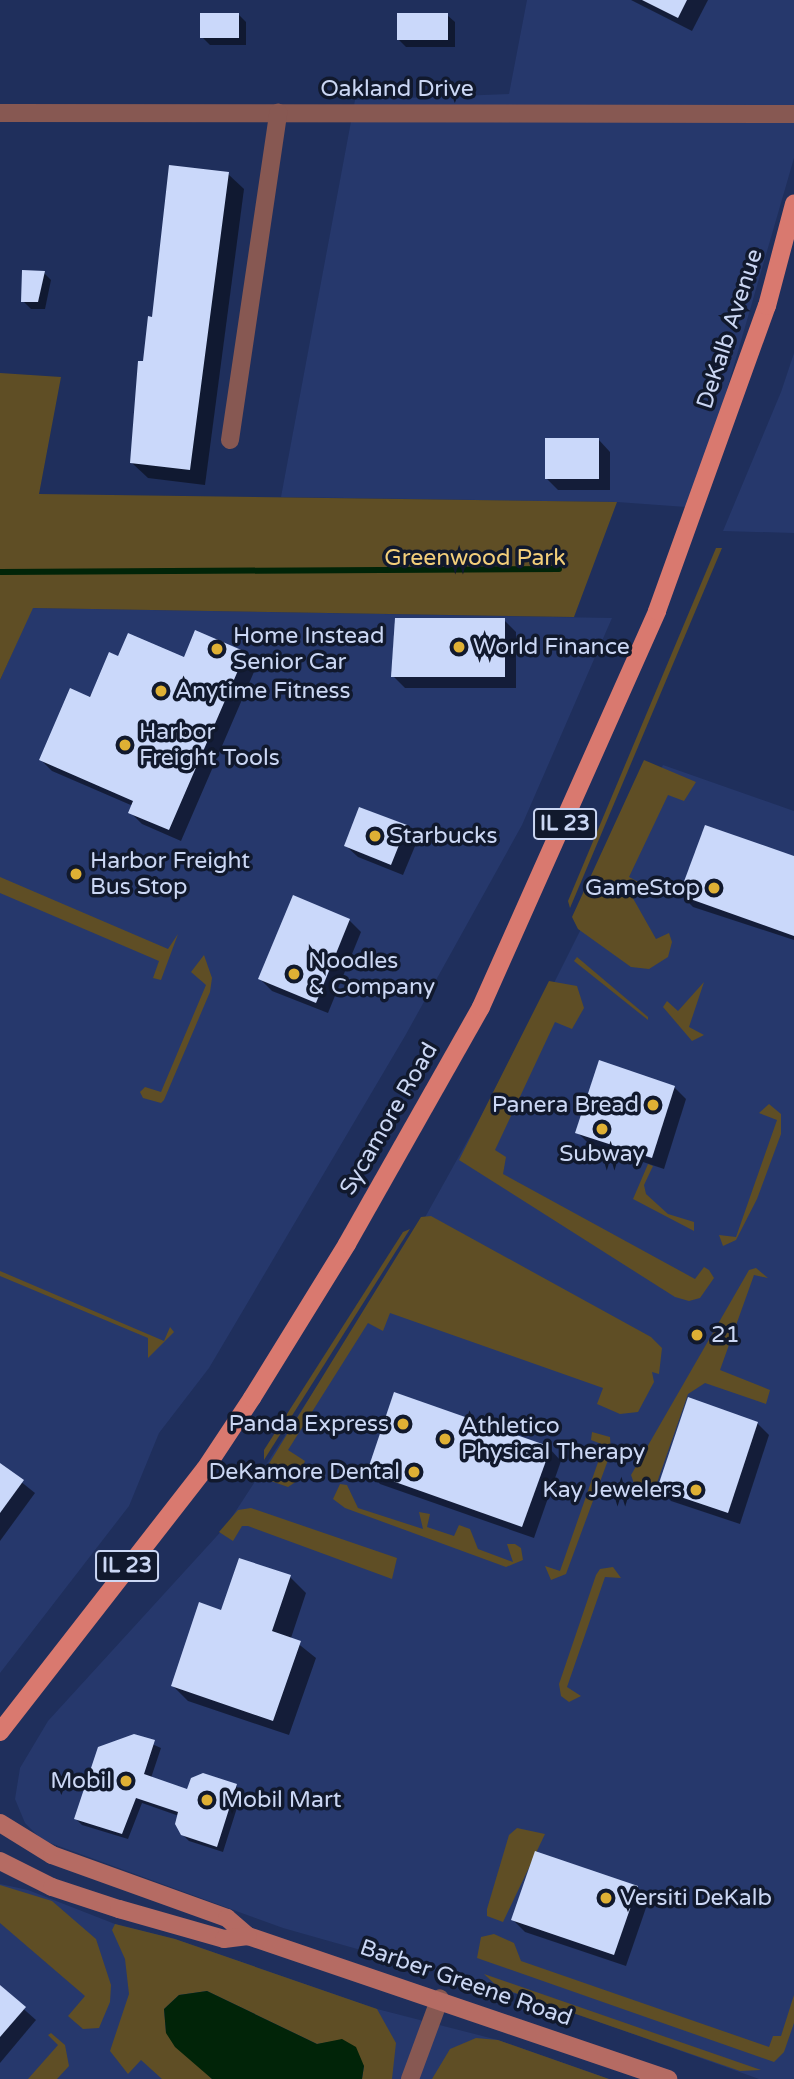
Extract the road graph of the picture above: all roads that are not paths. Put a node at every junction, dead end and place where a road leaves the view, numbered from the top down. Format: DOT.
graph roads {
  1 [pos="0,113"];
  2 [pos="278,113"];
  3 [pos="794,114"];
  4 [pos="794,204"];
  5 [pos="230,440"];
  6 [pos="711,468"];
  7 [pos="0,1732"];
  8 [pos="0,1823"];
  9 [pos="4,1863"];
  10 [pos="248,1936"];
  11 [pos="440,1998"];
  12 [pos="410,2079"];
  13 [pos="668,2079"];
  1 -- 2 [label="street, Oakland Drive"];
  2 -- 3 [label="street, Oakland Drive"];
  2 -- 5 [label="street"];
  4 -- 6 [label="main road, DeKalb Avenue / IL 23"];
  6 -- 7 [label="main road, Sycamore Road / IL 23"];
  8 -- 10 [label="main road, Barber Greene Road"];
  9 -- 10 [label="main road, Barber Greene Road"];
  10 -- 11 [label="main road, Barber Greene Road"];
  11 -- 12 [label="street"];
  11 -- 13 [label="main road, Barber Greene Road"];
}
